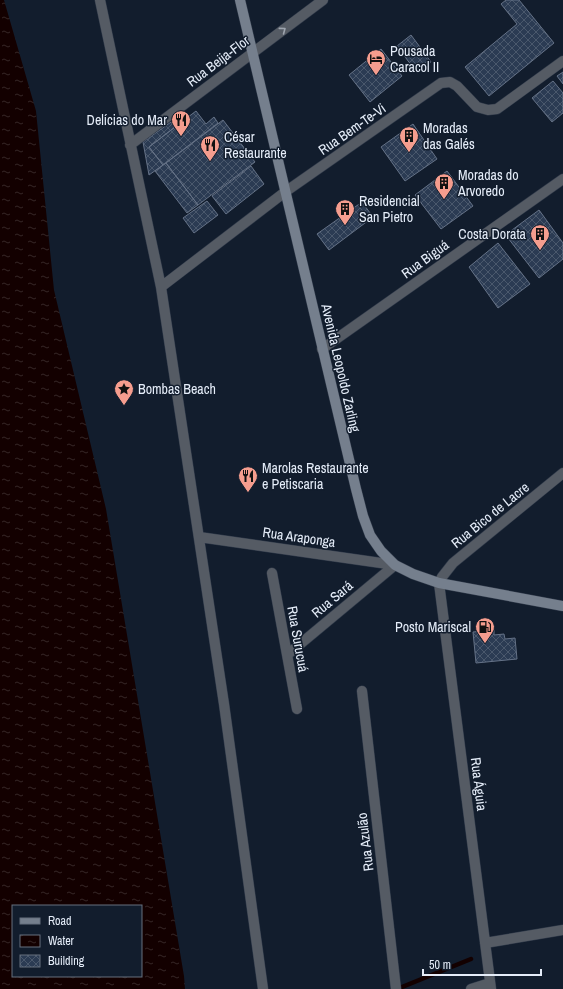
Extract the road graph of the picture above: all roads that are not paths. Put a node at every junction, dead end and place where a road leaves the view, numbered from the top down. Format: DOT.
graph roads {
  1 [pos="100,0"];
  2 [pos="240,0"];
  3 [pos="323,0"];
  4 [pos="252,54"];
  5 [pos="563,61"];
  6 [pos="130,144"];
  7 [pos="563,179"];
  8 [pos="285,192"];
  9 [pos="161,287"];
  10 [pos="322,349"];
  11 [pos="563,473"];
  12 [pos="198,537"];
  13 [pos="395,565"];
  14 [pos="272,573"];
  15 [pos="439,583"];
  16 [pos="563,606"];
  17 [pos="287,655"];
  18 [pos="362,691"];
  19 [pos="297,709"];
  20 [pos="563,930"];
  21 [pos="485,943"];
  22 [pos="491,986"];
  23 [pos="263,989"];
  24 [pos="396,989"];
  25 [pos="471,989"];
  1 -- 6 [label="street"];
  2 -- 4 [label="main road, Avenida Leopoldo Zarling"];
  4 -- 3 [label="street, Rua Beija-Flor, one-way"];
  4 -- 6 [label="street, Rua Beija-Flor"];
  4 -- 8 [label="main road, Avenida Leopoldo Zarling"];
  5 -- 8 [label="street, Rua Bem-Te-Vi"];
  6 -- 9 [label="street"];
  7 -- 10 [label="street, Rua Biguá"];
  8 -- 9 [label="street, Rua Bem-Te-Vi"];
  8 -- 10 [label="main road, Avenida Leopoldo Zarling"];
  9 -- 12 [label="street"];
  10 -- 13 [label="main road, Avenida Leopoldo Zarling"];
  11 -- 15 [label="street, Rua Bico de Lacre"];
  12 -- 13 [label="street, Rua Araponga"];
  12 -- 23 [label="street"];
  13 -- 15 [label="main road, Avenida Leopoldo Zarling"];
  13 -- 17 [label="street, Rua Sará"];
  14 -- 17 [label="street, Rua Surucuá"];
  15 -- 16 [label="main road, Avenida Leopoldo Zarling"];
  15 -- 21 [label="street, Rua Águia"];
  17 -- 19 [label="street, Rua Surucuá"];
  18 -- 24 [label="street, Rua Azulão"];
  20 -- 21 [label="street"];
  21 -- 22 [label="street, Rua Águia"];
  22 -- 25 [label="street"];
}
